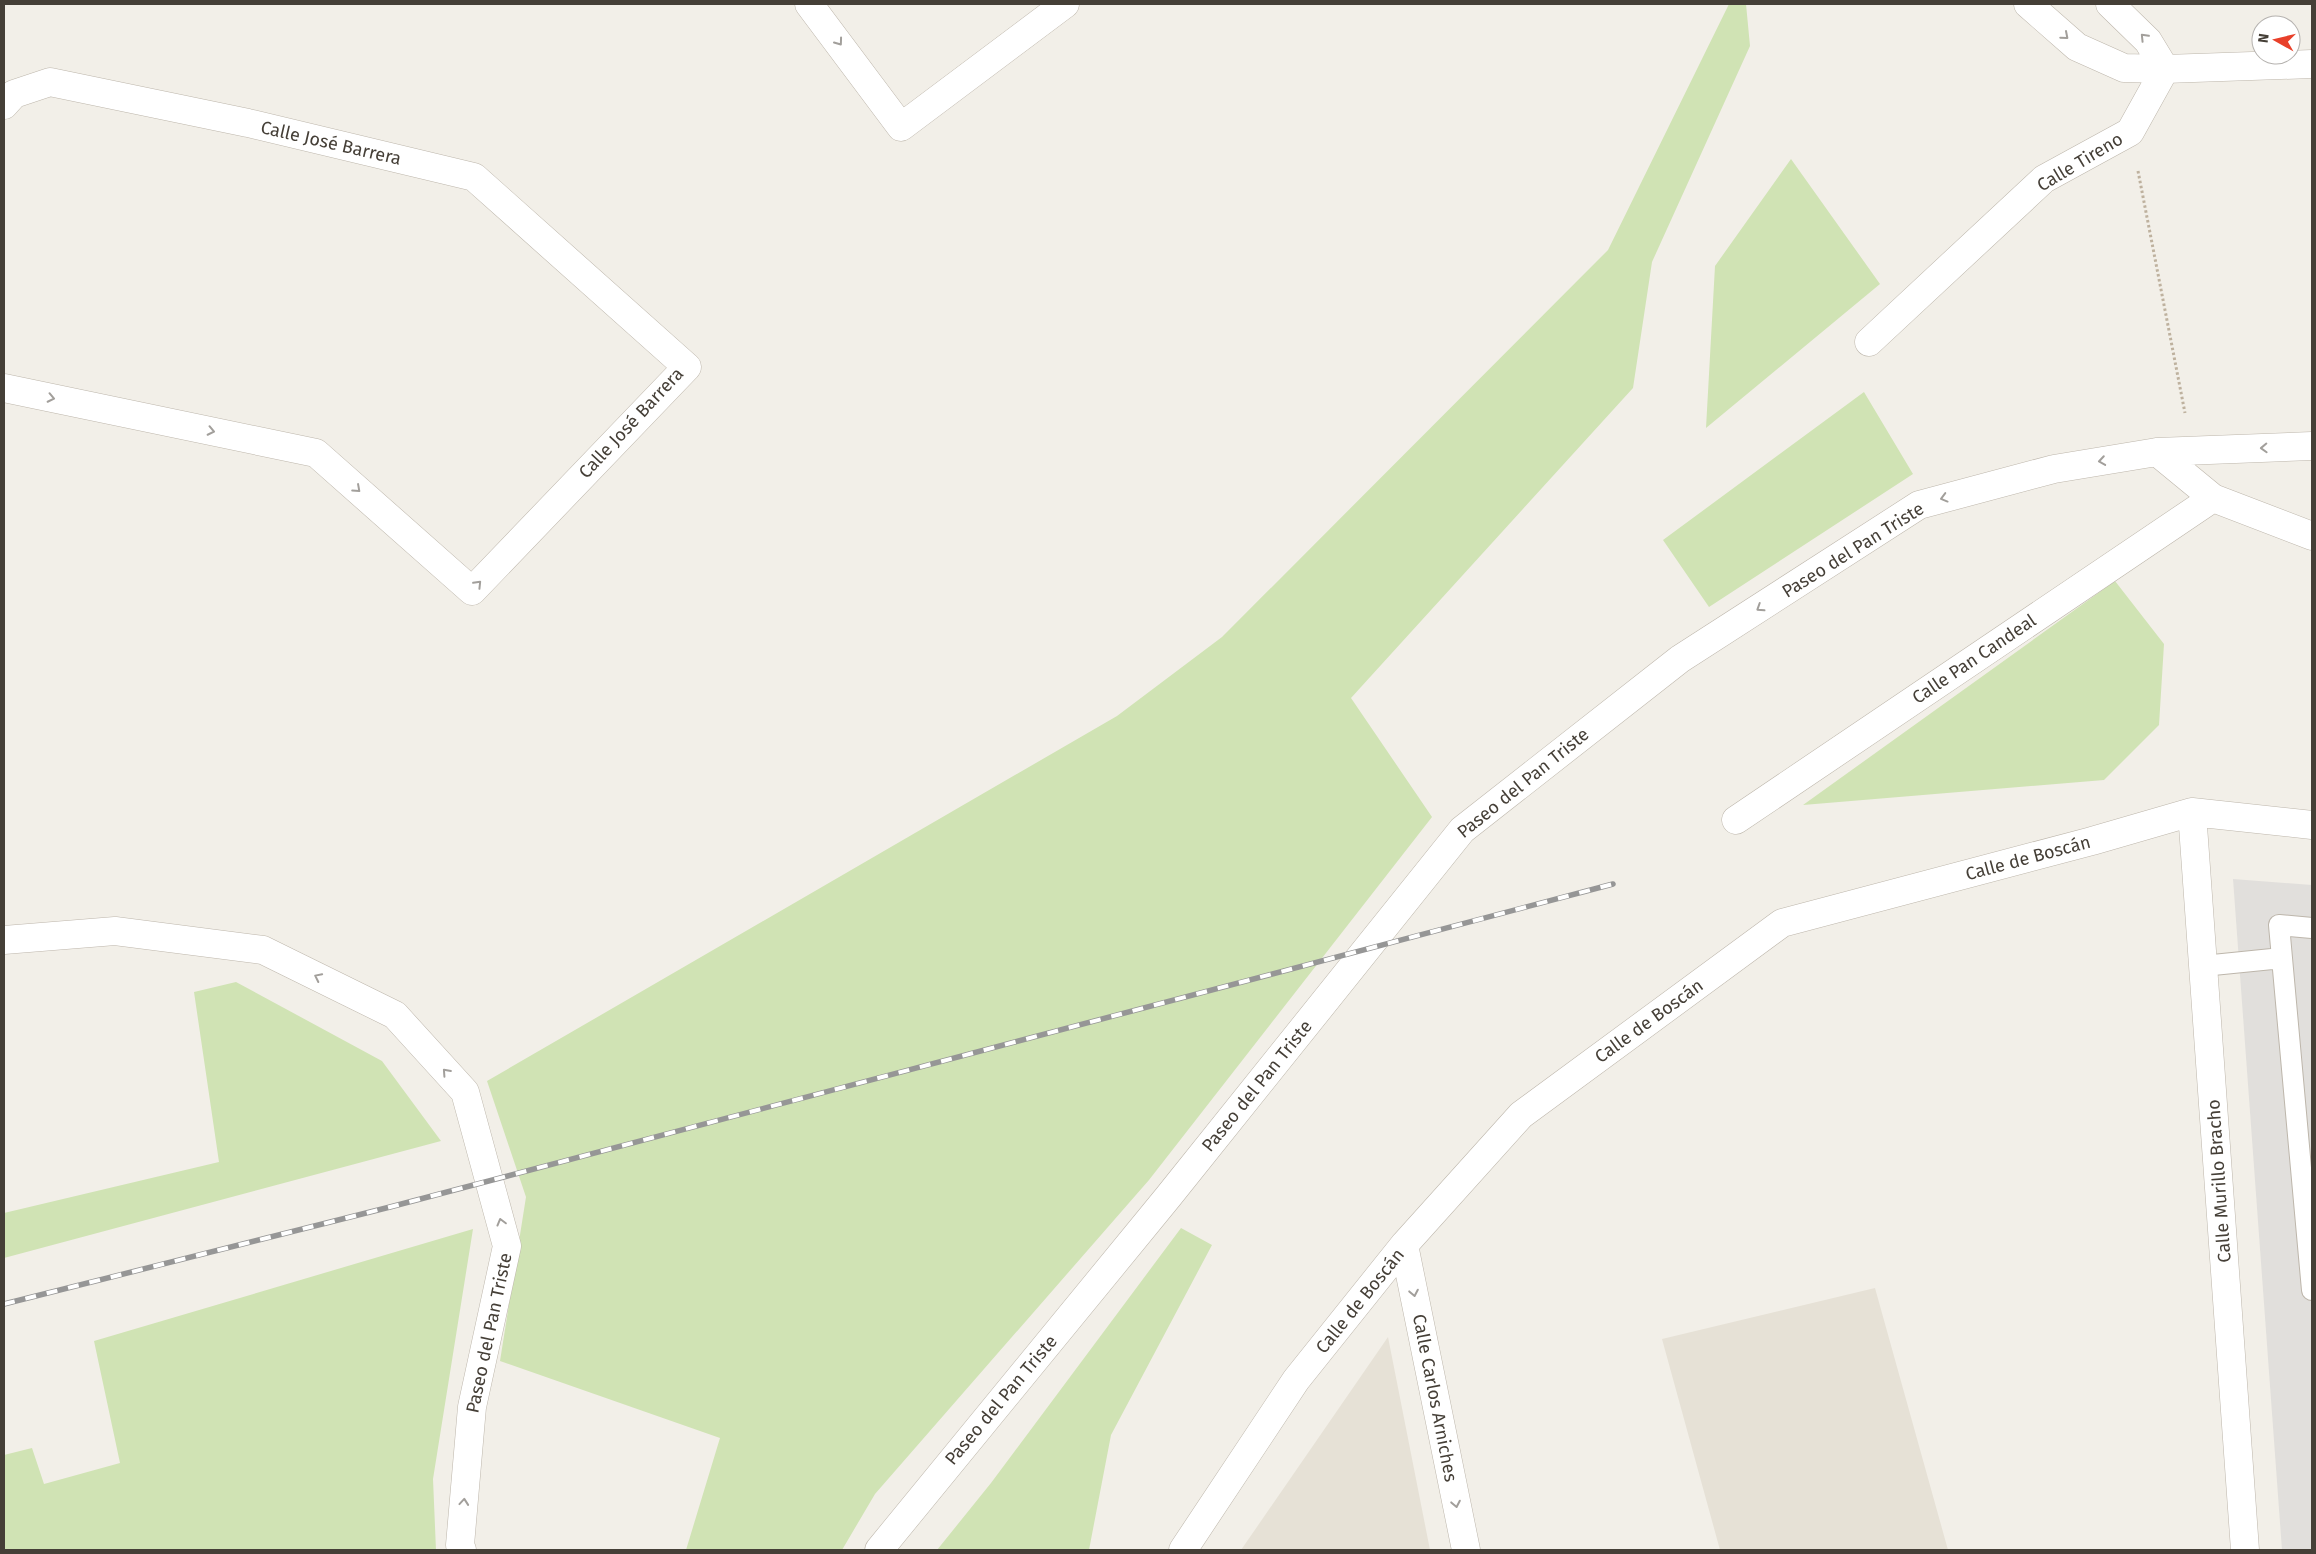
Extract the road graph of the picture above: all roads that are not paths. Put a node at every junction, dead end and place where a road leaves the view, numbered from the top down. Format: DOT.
graph roads {
  1 [pos="809,4"];
  2 [pos="1065,4"];
  3 [pos="2028,4"];
  4 [pos="2116,6"];
  5 [pos="2312,64"];
  6 [pos="2165,68"];
  7 [pos="4,105"];
  8 [pos="1868,342"];
  9 [pos="4,388"];
  10 [pos="2312,446"];
  11 [pos="2157,452"];
  12 [pos="2213,498"];
  13 [pos="2312,536"];
  14 [pos="2192,812"];
  15 [pos="1736,820"];
  16 [pos="2312,825"];
  17 [pos="2312,928"];
  18 [pos="4,940"];
  19 [pos="2282,958"];
  20 [pos="2203,966"];
  21 [pos="1404,1245"];
  22 [pos="2312,1290"];
  23 [pos="462,1550"];
  24 [pos="879,1550"];
  25 [pos="1183,1550"];
  26 [pos="1466,1550"];
  27 [pos="2245,1550"];
  1 -- 2 [label="street, one-way"];
  3 -- 6 [label="street, one-way"];
  6 -- 4 [label="street, one-way"];
  5 -- 6 [label="street"];
  6 -- 8 [label="street, Calle Tireno"];
  9 -- 7 [label="street, Calle José Barrera, one-way"];
  10 -- 11 [label="street, Paseo del Pan Triste, one-way"];
  11 -- 12 [label="street"];
  11 -- 24 [label="street, Paseo del Pan Triste, one-way"];
  12 -- 13 [label="street"];
  12 -- 15 [label="street, Calle Pan Candeal"];
  14 -- 16 [label="street, Calle de Boscán"];
  14 -- 20 [label="street, Calle Murillo Bracho"];
  14 -- 21 [label="street, Calle de Boscán"];
  17 -- 19 [label="lane"];
  23 -- 18 [label="street, Paseo del Pan Triste, one-way"];
  19 -- 20 [label="lane"];
  19 -- 22 [label="lane"];
  20 -- 27 [label="street, Calle Murillo Bracho"];
  21 -- 25 [label="street, Calle de Boscán"];
  21 -- 26 [label="street, Calle Carlos Arniches, one-way"];
}
